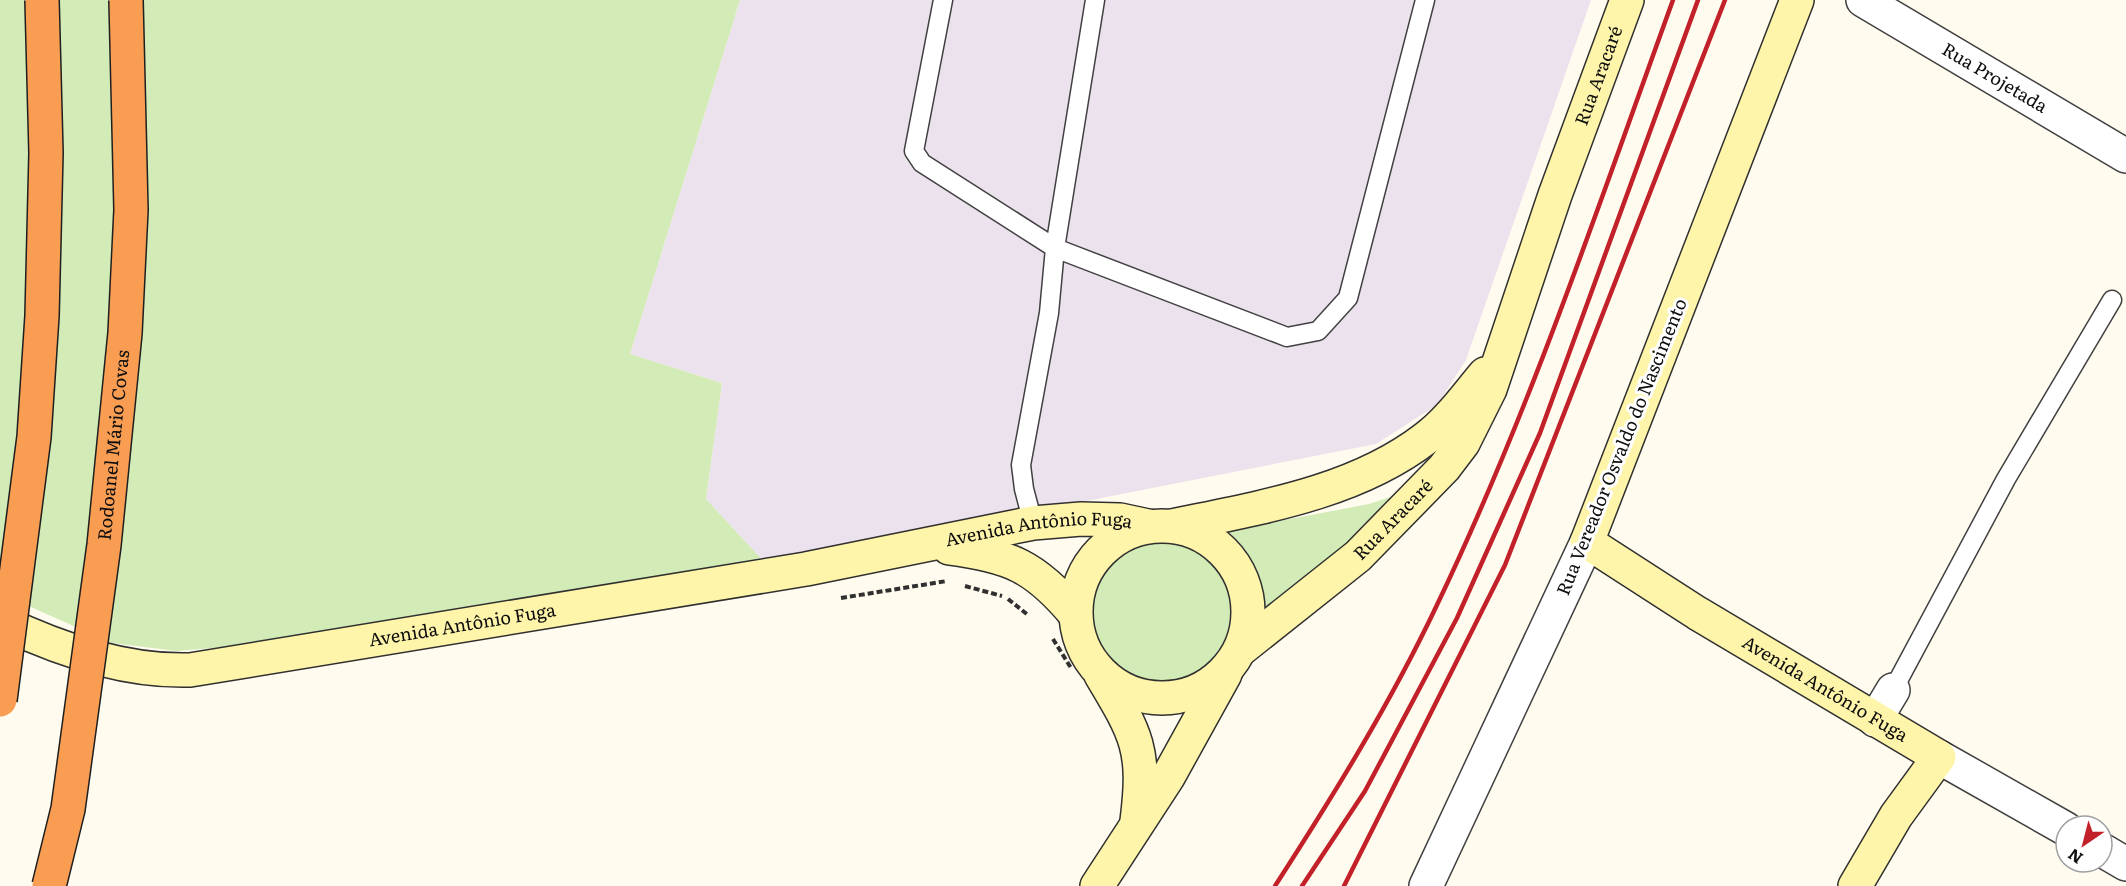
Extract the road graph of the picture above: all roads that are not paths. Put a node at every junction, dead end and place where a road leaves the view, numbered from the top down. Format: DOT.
graph roads {
  1 [pos="42,0"];
  2 [pos="126,0"];
  3 [pos="943,0"];
  4 [pos="1095,0"];
  5 [pos="1425,0"];
  6 [pos="1627,0"];
  7 [pos="1797,0"];
  8 [pos="1863,0"];
  9 [pos="2126,156"];
  10 [pos="1054,248"];
  11 [pos="2112,300"];
  12 [pos="1500,356"];
  13 [pos="1033,524"];
  14 [pos="1160,526"];
  15 [pos="1587,542"];
  16 [pos="929,546"];
  17 [pos="1075,614"];
  18 [pos="0,621"];
  19 [pos="1233,661"];
  20 [pos="1086,673"];
  21 [pos="1893,690"];
  22 [pos="0,700"];
  23 [pos="1875,720"];
  24 [pos="1939,757"];
  25 [pos="2054,822"];
  26 [pos="1137,823"];
  27 [pos="49,886"];
  28 [pos="1097,886"];
  29 [pos="1426,886"];
  30 [pos="1855,886"];
  1 -- 22 [label="highway, bridge"];
  2 -- 27 [label="highway, Rodoanel Mário Covas, bridge"];
  3 -- 10 [label="lane"];
  4 -- 10 [label="lane"];
  5 -- 10 [label="lane"];
  6 -- 12 [label="main road, Rua Aracaré"];
  7 -- 15 [label="main road, Rua Vereador Osvaldo do Nascimento"];
  8 -- 9 [label="street, Rua Projetada"];
  10 -- 13 [label="lane"];
  11 -- 21 [label="lane"];
  12 -- 14 [label="main road, Rua Aracaré"];
  12 -- 19 [label="main road, Rua Aracaré"];
  13 -- 14 [label="main road, Avenida Antônio Fuga"];
  13 -- 16 [label="main road, Avenida Antônio Fuga"];
  14 -- 17 [label="main road"];
  14 -- 19 [label="main road"];
  15 -- 23 [label="main road, Avenida Antônio Fuga"];
  15 -- 29 [label="street, Rua Vereador Osvaldo do Nascimento"];
  16 -- 17 [label="main road, Avenida Antônio Fuga"];
  16 -- 18 [label="main road, Avenida Antônio Fuga"];
  17 -- 20 [label="main road"];
  19 -- 20 [label="main road"];
  19 -- 26 [label="main road"];
  20 -- 26 [label="main road"];
  21 -- 23 [label="street"];
  23 -- 24 [label="main road, Avenida Antônio Fuga"];
  24 -- 25 [label="street, Avenida Antônio Fuga"];
  24 -- 30 [label="main road"];
  26 -- 28 [label="main road"];
}
